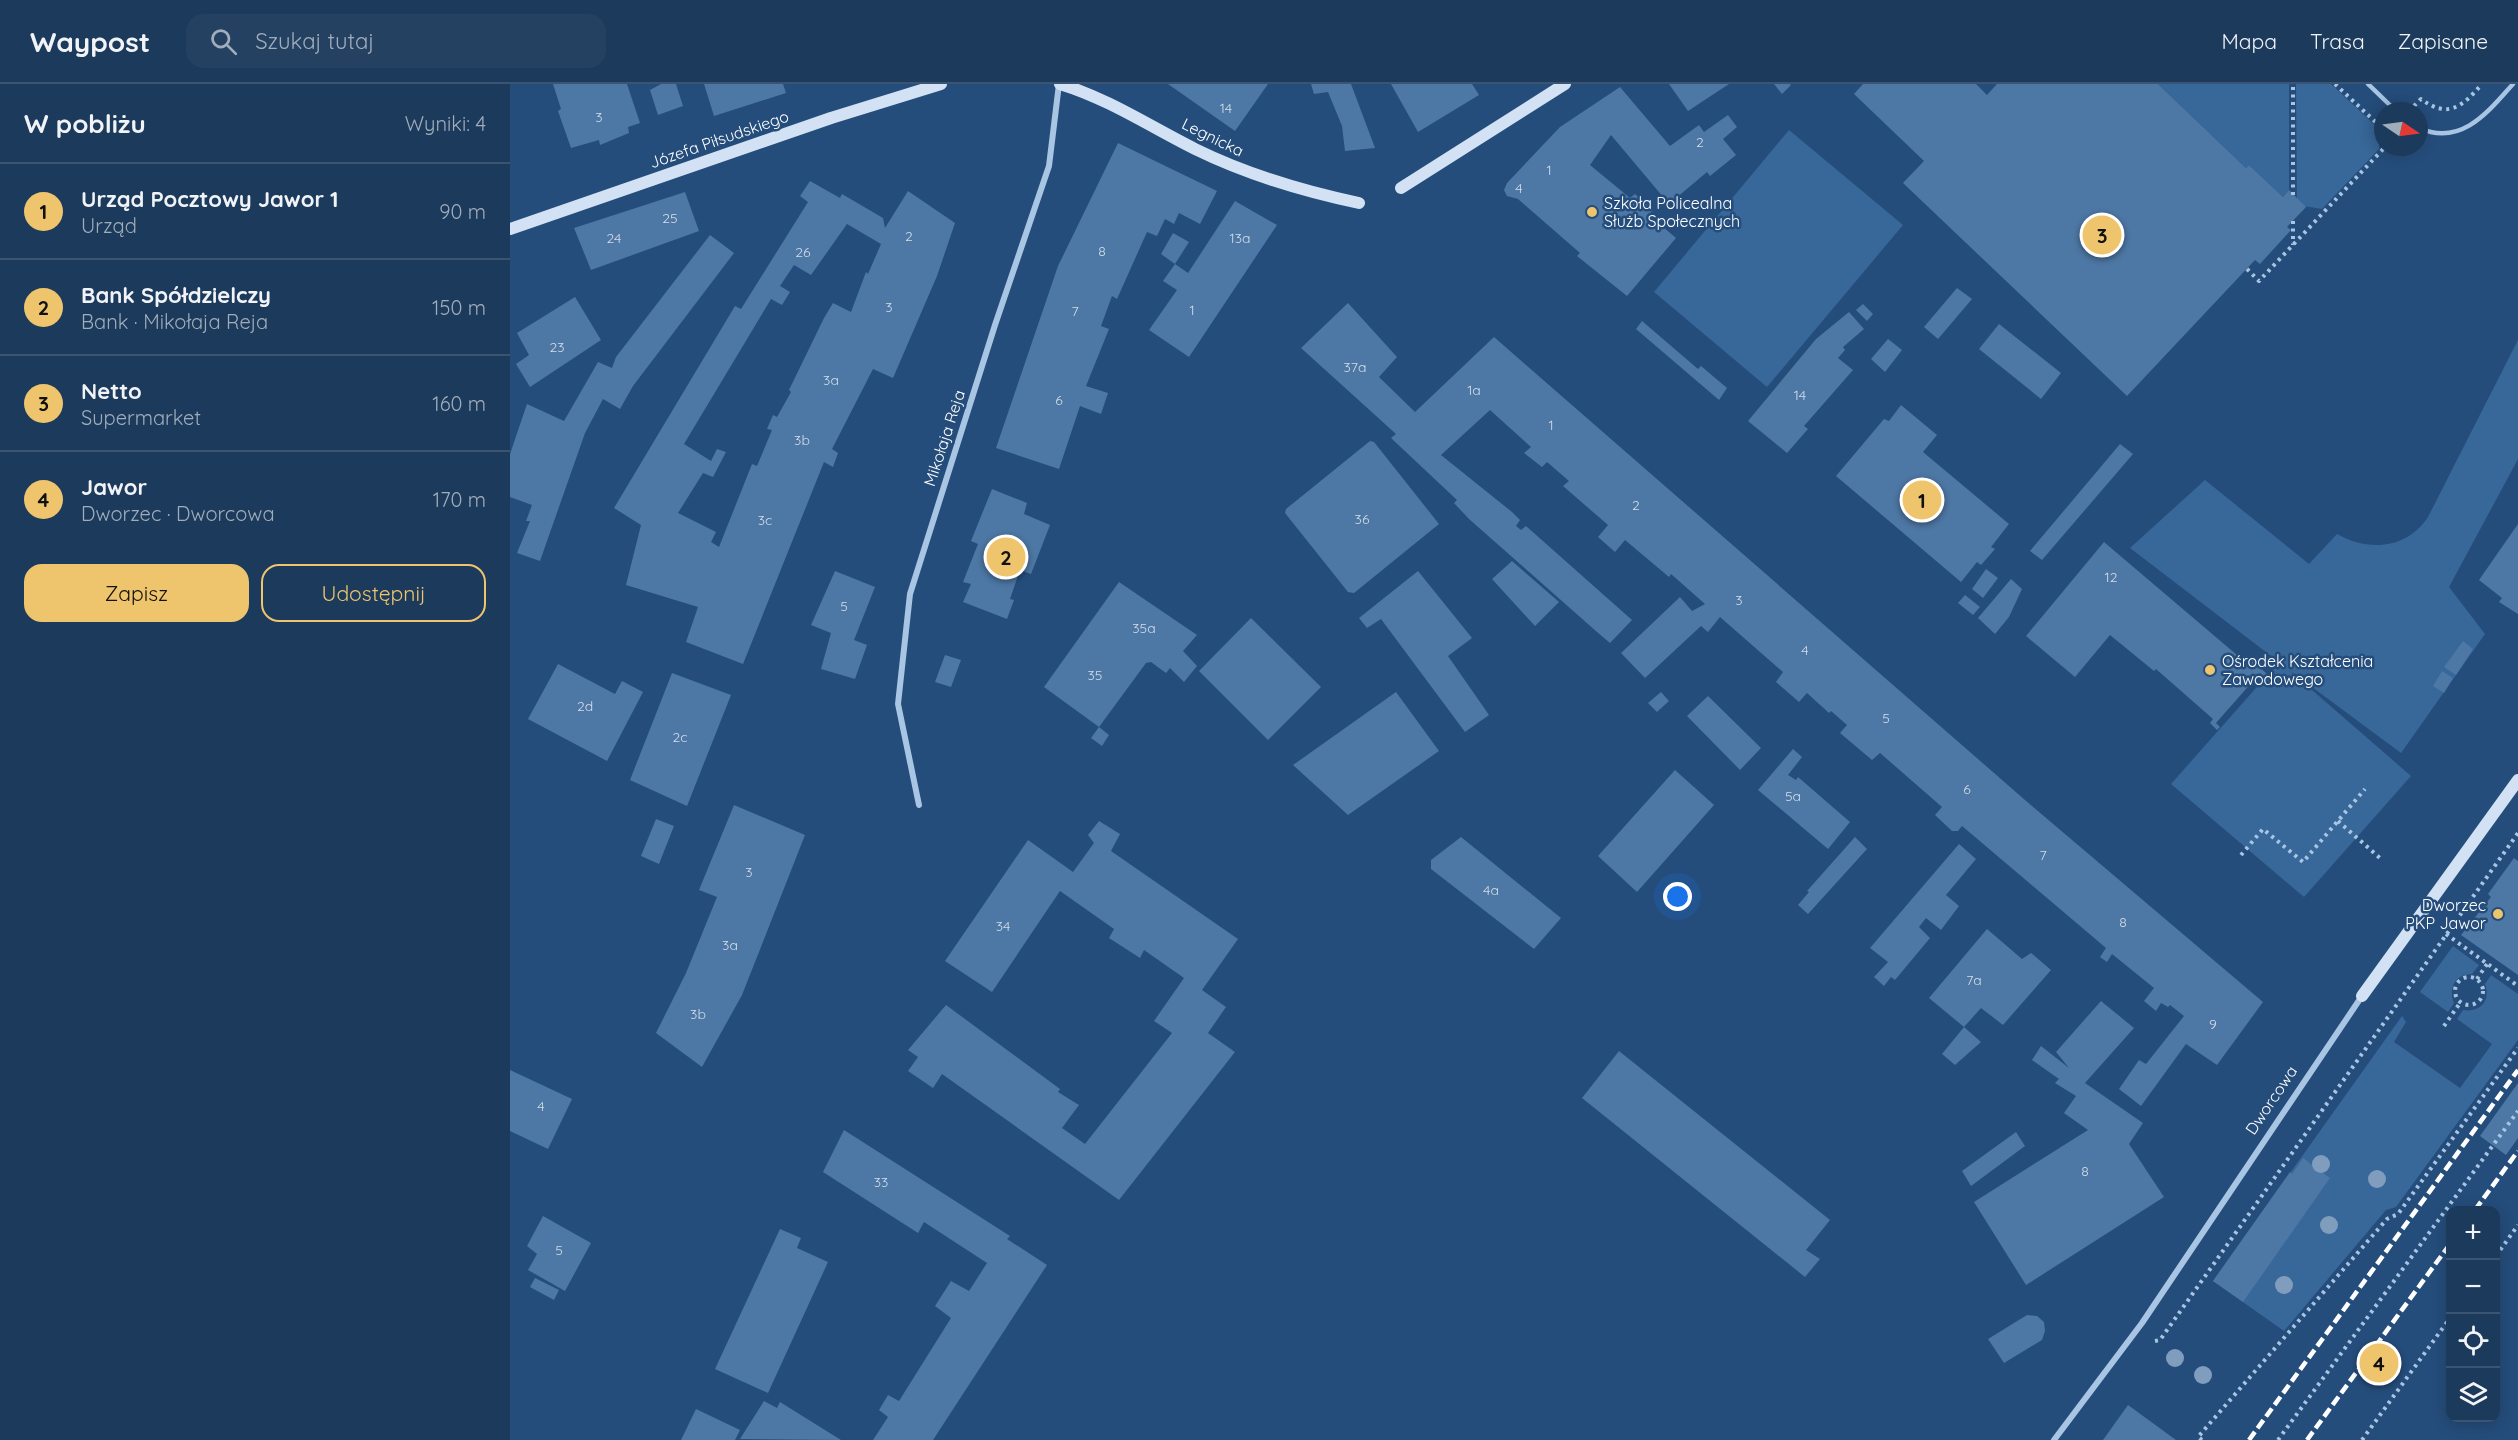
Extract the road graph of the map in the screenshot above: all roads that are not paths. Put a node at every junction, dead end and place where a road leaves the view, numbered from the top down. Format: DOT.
graph roads {
  1 [pos="940,84"];
  2 [pos="1059,84"];
  3 [pos="1565,84"];
  4 [pos="2368,84"];
  5 [pos="2513,84"];
  6 [pos="2387,102"];
  7 [pos="2428,131"];
  8 [pos="1401,188"];
  9 [pos="1359,203"];
  10 [pos="510,230"];
  11 [pos="2518,780"];
  12 [pos="919,806"];
  13 [pos="2362,996"];
  14 [pos="2054,1440"];
  1 -- 10 [label="street, Józefa Piłsudskiego"];
  2 -- 9 [label="street, Legnicka"];
  2 -- 12 [label="street, Mikołaja Reja"];
  3 -- 8 [label="street"];
  4 -- 6 [label="lane"];
  5 -- 7 [label="lane"];
  11 -- 13 [label="street, Dworcowa"];
  13 -- 14 [label="street, Dworcowa"];
}
